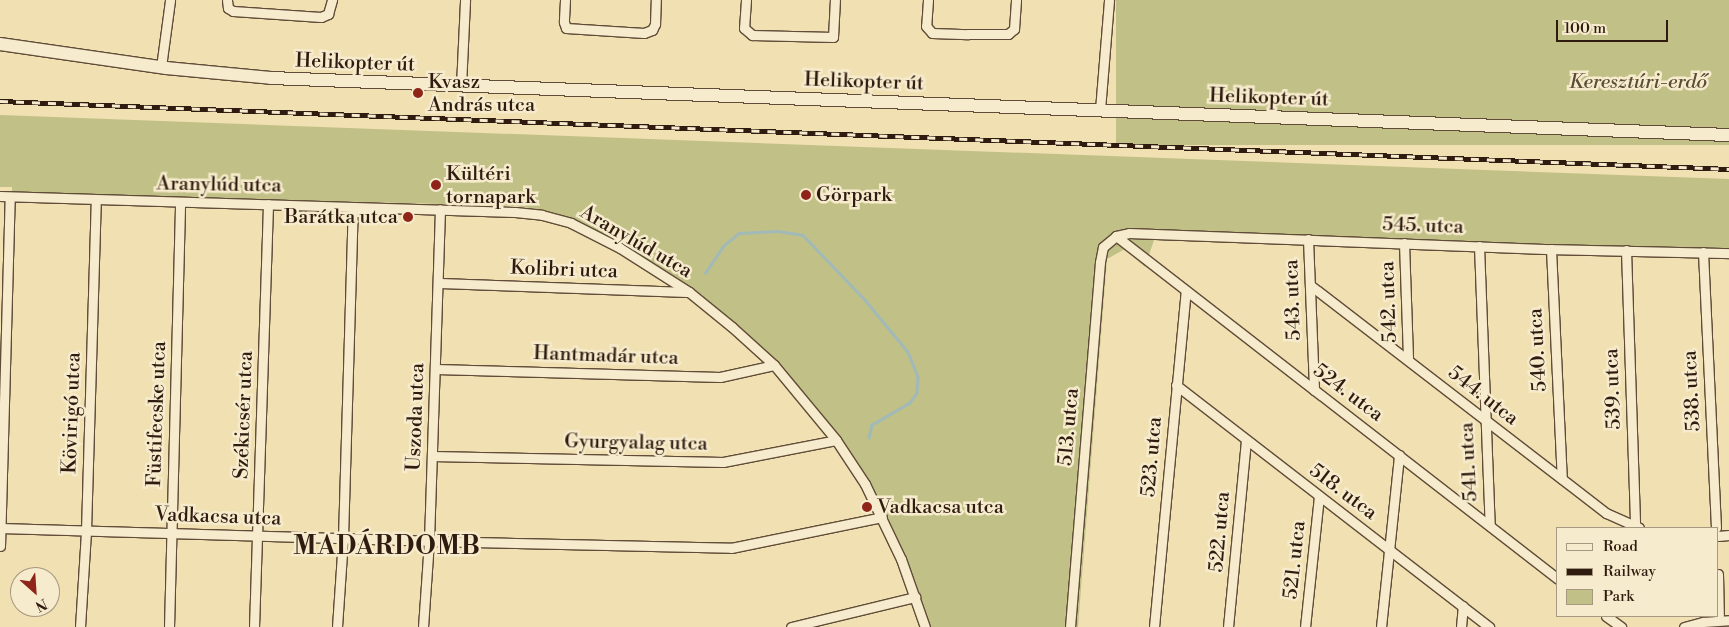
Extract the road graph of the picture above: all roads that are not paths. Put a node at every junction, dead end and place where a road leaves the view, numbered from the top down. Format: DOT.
graph roads {
  1 [pos="170,0"];
  2 [pos="227,0"];
  3 [pos="332,0"];
  4 [pos="465,0"];
  5 [pos="565,0"];
  6 [pos="656,0"];
  7 [pos="746,0"];
  8 [pos="835,0"];
  9 [pos="928,0"];
  10 [pos="1016,0"];
  11 [pos="1109,0"];
  12 [pos="0,44"];
  13 [pos="162,68"];
  14 [pos="461,86"];
  15 [pos="1100,110"];
  16 [pos="1729,135"];
  17 [pos="0,196"];
  18 [pos="10,196"];
  19 [pos="96,200"];
  20 [pos="180,202"];
  21 [pos="268,204"];
  22 [pos="353,206"];
  23 [pos="440,209"];
  24 [pos="1116,236"];
  25 [pos="1308,239"];
  26 [pos="1404,243"];
  27 [pos="1479,246"];
  28 [pos="1551,249"];
  29 [pos="1626,250"];
  30 [pos="1703,252"];
  31 [pos="1729,253"];
  32 [pos="438,283"];
  33 [pos="1310,285"];
  34 [pos="1186,291"];
  35 [pos="689,292"];
  36 [pos="1408,360"];
  37 [pos="774,365"];
  38 [pos="436,369"];
  39 [pos="1176,384"];
  40 [pos="1314,390"];
  41 [pos="1484,420"];
  42 [pos="836,440"];
  43 [pos="1246,440"];
  44 [pos="1399,455"];
  45 [pos="432,456"];
  46 [pos="1562,479"];
  47 [pos="1319,496"];
  48 [pos="882,517"];
  49 [pos="1490,526"];
  50 [pos="1635,527"];
  51 [pos="1637,527"];
  52 [pos="1716,527"];
  53 [pos="0,528"];
  54 [pos="86,531"];
  55 [pos="171,533"];
  56 [pos="258,535"];
  57 [pos="342,538"];
  58 [pos="429,541"];
  59 [pos="0,546"];
  60 [pos="1388,549"];
  61 [pos="1556,577"];
  62 [pos="1719,582"];
  63 [pos="915,596"];
  64 [pos="1463,606"];
  65 [pos="835,617"];
  66 [pos="1607,617"];
  67 [pos="1724,620"];
  68 [pos="80,627"];
  69 [pos="169,627"];
  70 [pos="254,627"];
  71 [pos="337,627"];
  72 [pos="423,627"];
  73 [pos="792,627"];
  74 [pos="837,627"];
  75 [pos="925,627"];
  76 [pos="1070,627"];
  77 [pos="1154,627"];
  78 [pos="1228,627"];
  79 [pos="1306,627"];
  80 [pos="1381,627"];
  81 [pos="1461,627"];
  82 [pos="1490,627"];
  83 [pos="1620,627"];
  84 [pos="1684,627"];
  1 -- 13 [label="street"];
  2 -- 3 [label="street"];
  4 -- 14 [label="street"];
  5 -- 6 [label="street"];
  7 -- 8 [label="street"];
  9 -- 10 [label="street"];
  11 -- 15 [label="street"];
  12 -- 13 [label="street, Helikopter út"];
  13 -- 14 [label="street, Helikopter út"];
  14 -- 15 [label="street, Helikopter út"];
  15 -- 16 [label="street, Helikopter út"];
  17 -- 18 [label="street, Aranylúd utca"];
  18 -- 19 [label="street, Aranylúd utca"];
  18 -- 53 [label="street"];
  19 -- 20 [label="street, Aranylúd utca"];
  19 -- 54 [label="street, Kövirigó utca"];
  20 -- 21 [label="street, Aranylúd utca"];
  20 -- 55 [label="street, Füstifecske utca"];
  21 -- 22 [label="street, Aranylúd utca"];
  21 -- 56 [label="street, Székicsér utca"];
  22 -- 23 [label="street, Aranylúd utca"];
  22 -- 57 [label="street"];
  23 -- 32 [label="street, Uszoda utca"];
  23 -- 35 [label="street, Aranylúd utca"];
  24 -- 25 [label="street, 545. utca"];
  24 -- 34 [label="street, 524. utca"];
  24 -- 76 [label="street, 513. utca"];
  25 -- 26 [label="street, 545. utca"];
  25 -- 33 [label="street, 543. utca"];
  26 -- 27 [label="street, 545. utca"];
  26 -- 36 [label="street, 542. utca"];
  27 -- 28 [label="street, 545. utca"];
  27 -- 41 [label="street, 541. utca"];
  28 -- 29 [label="street, 545. utca"];
  28 -- 46 [label="street, 540. utca"];
  29 -- 30 [label="street, 545. utca"];
  29 -- 51 [label="street, 539. utca"];
  30 -- 31 [label="street, 545. utca"];
  30 -- 52 [label="street, 538. utca"];
  32 -- 35 [label="street, Kolibri utca"];
  32 -- 38 [label="street, Uszoda utca"];
  33 -- 36 [label="street, 544. utca"];
  33 -- 40 [label="street, 543. utca"];
  34 -- 39 [label="street, 523. utca"];
  34 -- 40 [label="street, 524. utca"];
  35 -- 37 [label="street, Aranylúd utca"];
  36 -- 41 [label="street, 544. utca"];
  37 -- 38 [label="street, Hantmadár utca"];
  37 -- 42 [label="street, Aranylúd utca"];
  38 -- 45 [label="street, Uszoda utca"];
  39 -- 43 [label="street, 518. utca"];
  39 -- 77 [label="street, 523. utca"];
  40 -- 44 [label="street, 524. utca"];
  41 -- 46 [label="street, 544. utca"];
  41 -- 49 [label="street, 541. utca"];
  42 -- 45 [label="street, Gyurgyalag utca"];
  42 -- 48 [label="street, Aranylúd utca"];
  43 -- 47 [label="street, 518. utca"];
  43 -- 78 [label="street, 522. utca"];
  44 -- 49 [label="street, 524. utca"];
  44 -- 60 [label="street"];
  45 -- 58 [label="street, Uszoda utca"];
  46 -- 50 [label="street, 544. utca"];
  47 -- 60 [label="street, 518. utca"];
  47 -- 79 [label="street, 521. utca"];
  48 -- 58 [label="street, Vadkacsa utca"];
  48 -- 63 [label="street, Aranylúd utca"];
  49 -- 61 [label="street, 524. utca"];
  53 -- 54 [label="street, Vadkacsa utca"];
  53 -- 59 [label="street"];
  54 -- 55 [label="street, Vadkacsa utca"];
  54 -- 68 [label="street, Kövirigó utca"];
  55 -- 56 [label="street, Vadkacsa utca"];
  55 -- 69 [label="street, Füstifecske utca"];
  56 -- 57 [label="street, Vadkacsa utca"];
  56 -- 70 [label="street, Székicsér utca"];
  57 -- 58 [label="street, Vadkacsa utca"];
  57 -- 71 [label="street"];
  58 -- 72 [label="street, Uszoda utca"];
  60 -- 64 [label="street, 518. utca"];
  60 -- 80 [label="street"];
  62 -- 67 [label="street"];
  63 -- 65 [label="street"];
  63 -- 75 [label="street, Aranylúd utca"];
  64 -- 81 [label="street"];
  64 -- 82 [label="street, 518. utca"];
  65 -- 73 [label="street"];
  65 -- 74 [label="street"];
  66 -- 83 [label="street"];
  67 -- 84 [label="street"];
}
